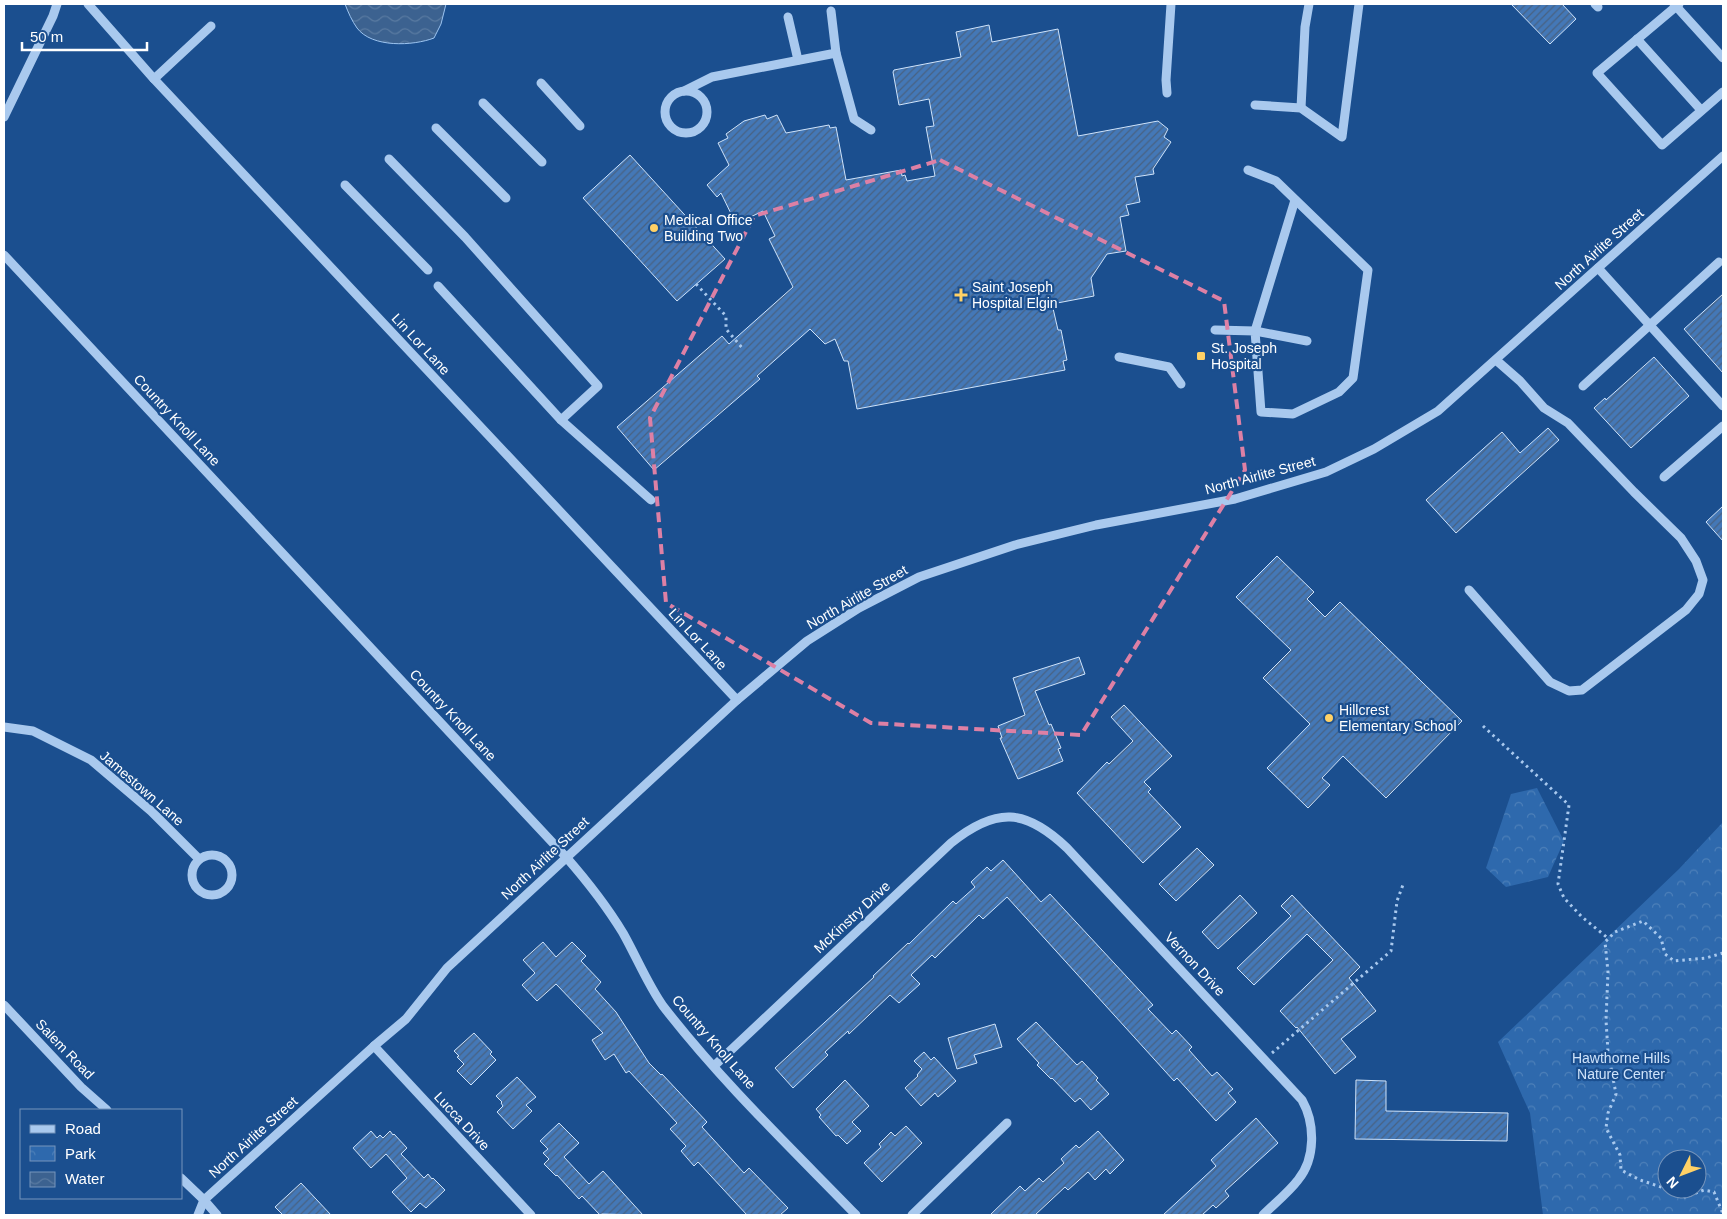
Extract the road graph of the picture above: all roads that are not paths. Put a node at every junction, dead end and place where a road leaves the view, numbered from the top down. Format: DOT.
graph roads {
  1 [pos="57,4"];
  2 [pos="88,4"];
  3 [pos="1171,4"];
  4 [pos="1309,4"];
  5 [pos="1359,4"];
  6 [pos="1677,5"];
  7 [pos="831,11"];
  8 [pos="788,18"];
  9 [pos="211,26"];
  10 [pos="1637,39"];
  11 [pos="836,53"];
  12 [pos="1723,58"];
  13 [pos="798,60"];
  14 [pos="154,79"];
  15 [pos="541,83"];
  16 [pos="684,91"];
  17 [pos="1723,92"];
  18 [pos="1167,93"];
  19 [pos="483,103"];
  20 [pos="1255,104"];
  21 [pos="1301,108"];
  22 [pos="1702,110"];
  23 [pos="4,117"];
  24 [pos="580,126"];
  25 [pos="436,128"];
  26 [pos="871,130"];
  27 [pos="1723,156"];
  28 [pos="389,159"];
  29 [pos="542,162"];
  30 [pos="1248,170"];
  31 [pos="345,185"];
  32 [pos="506,198"];
  33 [pos="1295,200"];
  34 [pos="4,255"];
  35 [pos="1719,262"];
  36 [pos="1598,268"];
  37 [pos="428,270"];
  38 [pos="438,286"];
  39 [pos="1650,325"];
  40 [pos="1215,330"];
  41 [pos="1255,331"];
  42 [pos="1307,341"];
  43 [pos="1119,357"];
  44 [pos="1496,360"];
  45 [pos="1180,384"];
  46 [pos="1583,386"];
  47 [pos="1723,406"];
  48 [pos="562,420"];
  49 [pos="1723,426"];
  50 [pos="1664,477"];
  51 [pos="651,500"];
  52 [pos="1469,590"];
  53 [pos="737,700"];
  54 [pos="4,726"];
  55 [pos="1023,819"];
  56 [pos="566,857"];
  57 [pos="200,859"];
  58 [pos="4,1005"];
  59 [pos="374,1046"];
  60 [pos="714,1066"];
  61 [pos="106,1109"];
  62 [pos="1007,1123"];
  63 [pos="182,1179"];
  64 [pos="204,1200"];
  65 [pos="198,1215"];
  66 [pos="217,1215"];
  67 [pos="531,1215"];
  68 [pos="856,1215"];
  69 [pos="912,1215"];
  70 [pos="1263,1215"];
  1 -- 23 [label="street"];
  2 -- 14 [label="street, Lin Lor Lane"];
  3 -- 18 [label="street"];
  4 -- 21 [label="street"];
  5 -- 21 [label="street"];
  6 -- 10 [label="street"];
  6 -- 12 [label="street"];
  7 -- 11 [label="street"];
  8 -- 13 [label="street"];
  9 -- 14 [label="street"];
  10 -- 22 [label="street"];
  10 -- 22 [label="street"];
  11 -- 13 [label="street"];
  11 -- 26 [label="street"];
  13 -- 16 [label="street"];
  14 -- 53 [label="street, Lin Lor Lane"];
  15 -- 24 [label="street"];
  16 -- 16 [label="street"];
  17 -- 22 [label="street"];
  19 -- 29 [label="street"];
  20 -- 21 [label="street"];
  25 -- 32 [label="street"];
  27 -- 36 [label="street, North Airlite Street"];
  28 -- 48 [label="street"];
  30 -- 33 [label="street"];
  31 -- 37 [label="street"];
  33 -- 41 [label="street"];
  33 -- 41 [label="street"];
  34 -- 56 [label="street, Country Knoll Lane"];
  35 -- 39 [label="street"];
  36 -- 39 [label="street"];
  36 -- 44 [label="street, North Airlite Street"];
  38 -- 48 [label="street"];
  39 -- 46 [label="street"];
  39 -- 47 [label="street"];
  40 -- 41 [label="street"];
  41 -- 42 [label="street"];
  43 -- 45 [label="street"];
  44 -- 52 [label="street"];
  44 -- 53 [label="street, North Airlite Street"];
  48 -- 51 [label="street"];
  49 -- 50 [label="street"];
  53 -- 56 [label="street, North Airlite Street"];
  54 -- 57 [label="street, Jamestown Lane"];
  55 -- 60 [label="street, McKinstry Drive"];
  55 -- 70 [label="street, Vernon Drive"];
  56 -- 59 [label="street, North Airlite Street"];
  56 -- 60 [label="street, Country Knoll Lane"];
  57 -- 57 [label="street"];
  58 -- 61 [label="street, Salem Road"];
  59 -- 64 [label="street, North Airlite Street"];
  59 -- 67 [label="street, Lucca Drive"];
  60 -- 68 [label="street, Country Knoll Lane"];
  62 -- 69 [label="street"];
  63 -- 64 [label="street"];
  64 -- 65 [label="street, North Airlite Street"];
  64 -- 66 [label="street"];
}
